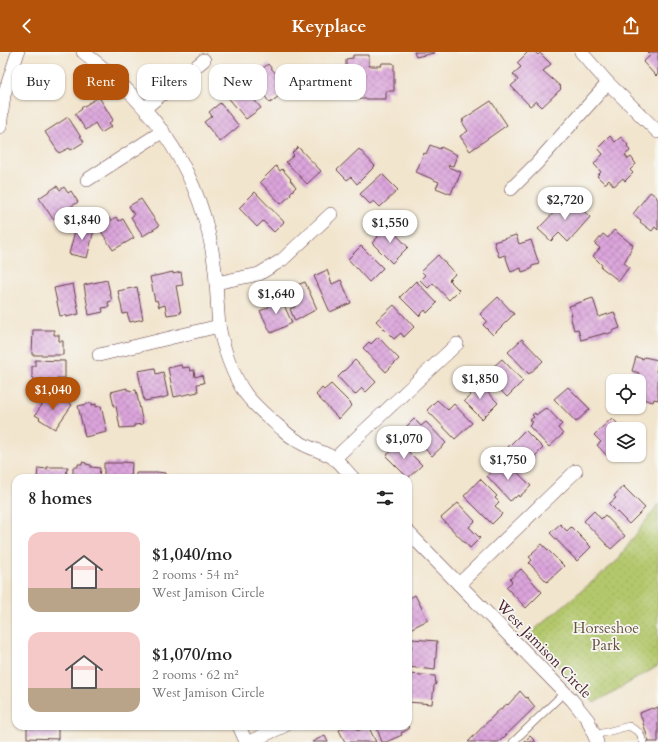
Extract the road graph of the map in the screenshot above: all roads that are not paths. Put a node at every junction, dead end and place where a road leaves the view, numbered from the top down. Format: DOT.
graph roads {
  1 [pos="18,52"];
  2 [pos="83,52"];
  3 [pos="581,52"];
  4 [pos="204,60"];
  5 [pos="608,82"];
  6 [pos="145,108"];
  7 [pos="0,127"];
  8 [pos="163,131"];
  9 [pos="658,132"];
  10 [pos="87,180"];
  11 [pos="511,190"];
  12 [pos="331,214"];
  13 [pos="216,283"];
  14 [pos="219,326"];
  15 [pos="457,344"];
  16 [pos="99,355"];
  17 [pos="334,459"];
  18 [pos="576,471"];
  19 [pos="349,474"];
  20 [pos="412,536"];
  21 [pos="459,584"];
  22 [pos="565,692"];
  23 [pos="241,730"];
  24 [pos="275,730"];
  25 [pos="596,739"];
  26 [pos="248,742"];
  27 [pos="513,742"];
  28 [pos="643,742"];
  1 -- 7 [label="street"];
  2 -- 6 [label="street"];
  3 -- 5 [label="street"];
  4 -- 6 [label="street"];
  5 -- 9 [label="street"];
  5 -- 11 [label="street"];
  6 -- 8 [label="street"];
  8 -- 10 [label="street"];
  8 -- 13 [label="street"];
  12 -- 13 [label="street"];
  13 -- 14 [label="street"];
  14 -- 16 [label="street"];
  14 -- 17 [label="street"];
  15 -- 17 [label="street"];
  17 -- 19 [label="street"];
  18 -- 21 [label="street"];
  20 -- 21 [label="street, West Jamison Circle"];
  21 -- 22 [label="street, West Jamison Circle"];
  22 -- 25 [label="street, West Jamison Circle"];
  22 -- 27 [label="lane"];
  23 -- 26 [label="street"];
  24 -- 26 [label="street"];
  25 -- 28 [label="lane"];
}
